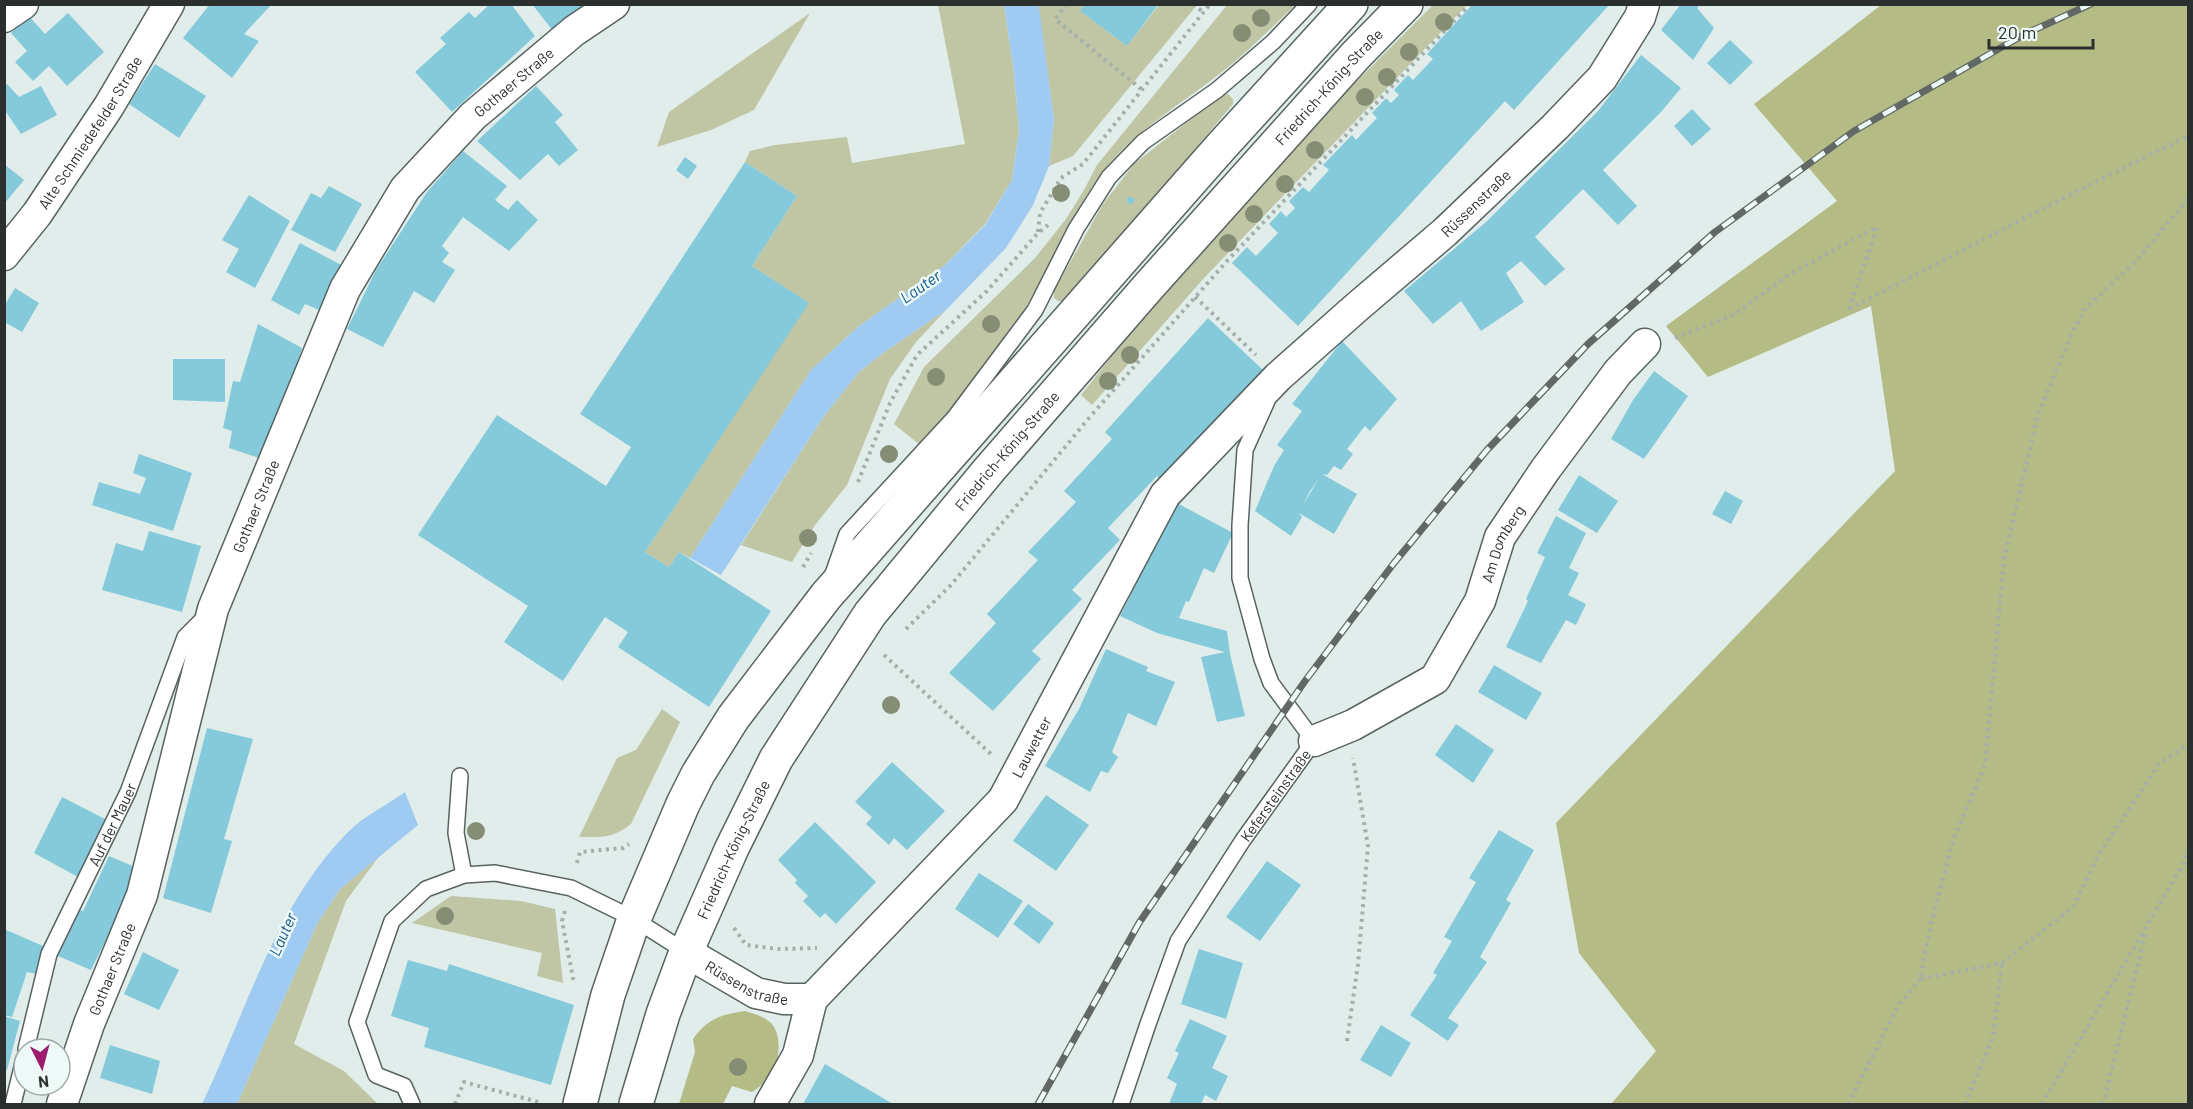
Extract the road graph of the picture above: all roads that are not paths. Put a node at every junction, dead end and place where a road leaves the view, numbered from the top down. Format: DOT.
graph roads {
  1 [pos="23,4"];
  2 [pos="169,4"];
  3 [pos="614,4"];
  4 [pos="1310,4"];
  5 [pos="1350,4"];
  6 [pos="1406,4"];
  7 [pos="1644,4"];
  8 [pos="4,17"];
  9 [pos="4,255"];
  10 [pos="1645,344"];
  11 [pos="1278,377"];
  12 [pos="826,596"];
  13 [pos="213,609"];
  14 [pos="1314,741"];
  15 [pos="460,776"];
  16 [pos="464,875"];
  17 [pos="634,920"];
  18 [pos="686,952"];
  19 [pos="812,999"];
  20 [pos="29,1037"];
  21 [pos="62,1104"];
  22 [pos="412,1104"];
  23 [pos="580,1104"];
  24 [pos="636,1104"];
  25 [pos="770,1104"];
  26 [pos="1121,1104"];
  1 -- 8 [label="street"];
  2 -- 9 [label="street, Alte Schmiedefelder Straße"];
  3 -- 13 [label="street, Gothaer Straße"];
  4 -- 12 [label="lane"];
  5 -- 12 [label="main road"];
  6 -- 18 [label="main road, Friedrich-König-Straße"];
  7 -- 11 [label="street, Rüssenstraße"];
  10 -- 14 [label="street, Am Domberg"];
  11 -- 14 [label="lane, Kefersteinstraße"];
  11 -- 19 [label="street, Lauwetter"];
  12 -- 17 [label="main road"];
  13 -- 20 [label="lane, Auf der Mauer"];
  13 -- 21 [label="street, Gothaer Straße"];
  14 -- 26 [label="lane, Kefersteinstraße"];
  15 -- 16 [label="lane"];
  16 -- 17 [label="lane"];
  16 -- 22 [label="lane"];
  17 -- 18 [label="lane"];
  17 -- 23 [label="main road"];
  18 -- 19 [label="street, Rüssenstraße"];
  18 -- 24 [label="main road, Friedrich-König-Straße"];
  19 -- 25 [label="street, Lauwetter"];
}
